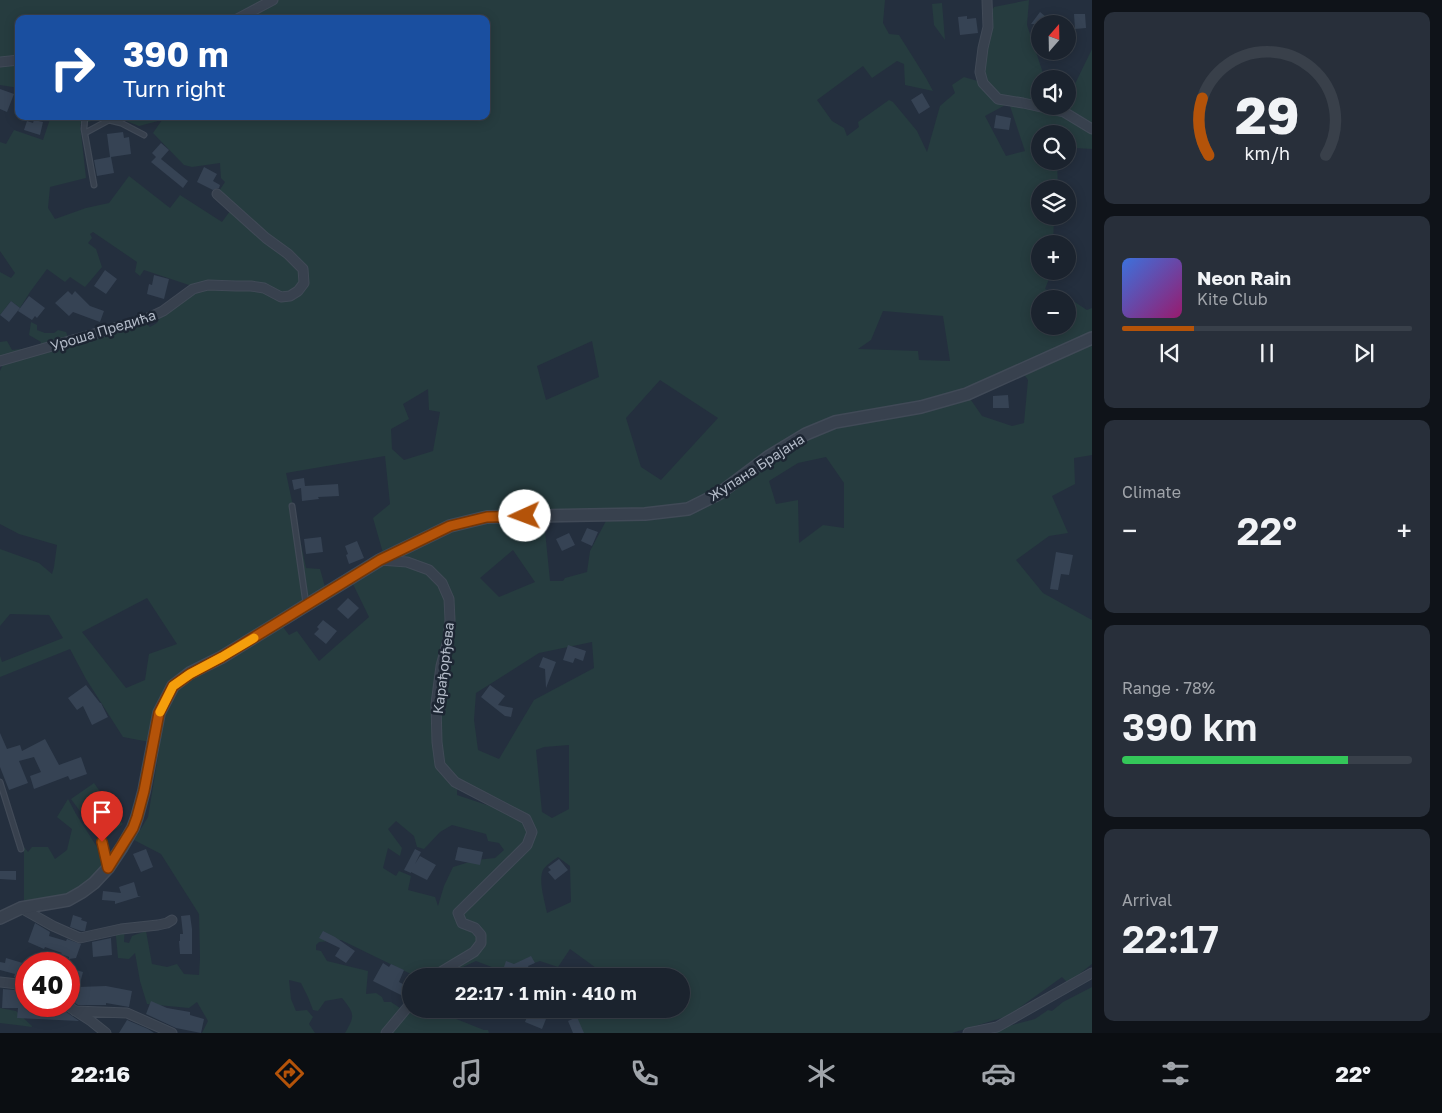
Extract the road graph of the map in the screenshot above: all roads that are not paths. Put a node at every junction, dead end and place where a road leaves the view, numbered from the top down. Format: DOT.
graph roads {
  1 [pos="273,0"];
  2 [pos="987,0"];
  3 [pos="245,15"];
  4 [pos="15,60"];
  5 [pos="0,62"];
  6 [pos="85,120"];
  7 [pos="1092,129"];
  8 [pos="85,133"];
  9 [pos="144,135"];
  10 [pos="94,185"];
  11 [pos="217,194"];
  12 [pos="1092,338"];
  13 [pos="0,361"];
  14 [pos="292,506"];
  15 [pos="380,560"];
  16 [pos="306,606"];
  17 [pos="0,782"];
  18 [pos="102,842"];
  19 [pos="21,849"];
  20 [pos="108,868"];
  21 [pos="22,908"];
  22 [pos="0,918"];
  23 [pos="172,920"];
  24 [pos="447,968"];
  25 [pos="1092,973"];
  26 [pos="0,982"];
  27 [pos="15,984"];
  28 [pos="80,1010"];
  29 [pos="80,1014"];
  30 [pos="402,1014"];
  31 [pos="106,1033"];
  32 [pos="172,1033"];
  33 [pos="386,1033"];
  34 [pos="968,1033"];
  1 -- 3 [label="street"];
  2 -- 7 [label="street"];
  4 -- 5 [label="street"];
  6 -- 8 [label="lane"];
  8 -- 9 [label="lane"];
  8 -- 10 [label="lane"];
  11 -- 13 [label="street, Уроша Предића"];
  12 -- 15 [label="street, Жупана Брајана"];
  14 -- 16 [label="lane"];
  15 -- 16 [label="street, Жупана Брајана"];
  15 -- 24 [label="street, Карађорђева"];
  16 -- 20 [label="street, Жупана Брајана"];
  17 -- 19 [label="lane"];
  18 -- 20 [label="lane"];
  20 -- 21 [label="street, Жупана Брајана"];
  21 -- 22 [label="street, Жупана Брајана"];
  21 -- 23 [label="street"];
  25 -- 34 [label="street"];
  26 -- 27 [label="street"];
  28 -- 32 [label="street"];
  29 -- 31 [label="street"];
  30 -- 33 [label="street"];
}
